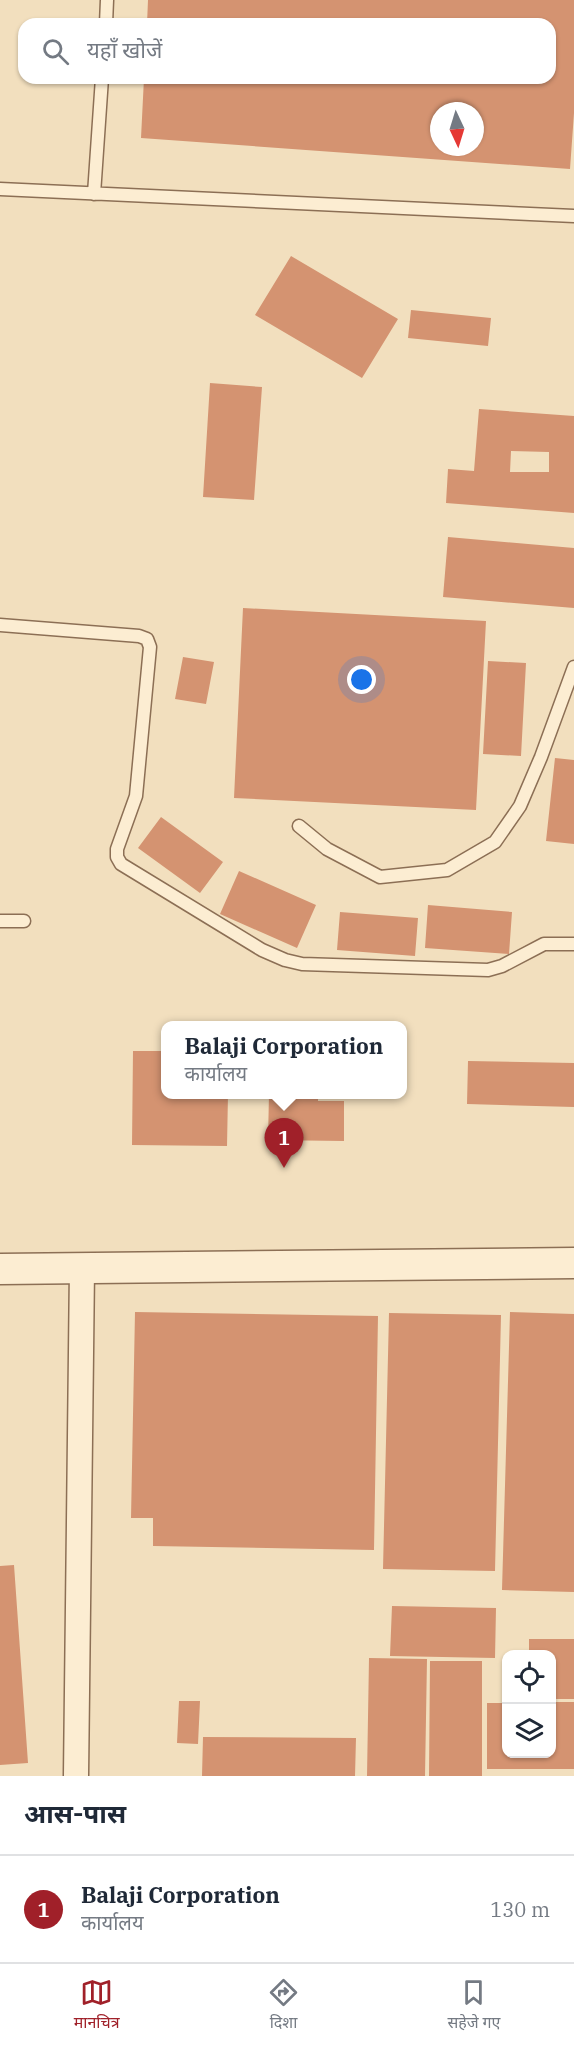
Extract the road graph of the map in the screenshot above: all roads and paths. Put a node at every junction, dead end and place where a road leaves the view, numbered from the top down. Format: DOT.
graph roads {
  1 [pos="107,0"];
  2 [pos="106,18"];
  3 [pos="102,84"];
  4 [pos="0,189"];
  5 [pos="94,194"];
  6 [pos="574,216"];
  7 [pos="0,625"];
  8 [pos="574,667"];
  9 [pos="299,826"];
  10 [pos="0,921"];
  11 [pos="24,921"];
  12 [pos="574,944"];
  13 [pos="574,1263"];
  14 [pos="82,1268"];
  15 [pos="0,1269"];
  16 [pos="76,1776"];
  1 -- 2 [label="lane"];
  3 -- 5 [label="lane"];
  4 -- 5 [label="lane"];
  5 -- 6 [label="lane"];
  7 -- 12 [label="lane"];
  8 -- 9 [label="lane"];
  10 -- 11 [label="lane"];
  13 -- 14 [label="street"];
  14 -- 15 [label="street"];
  14 -- 16 [label="street"];
}
